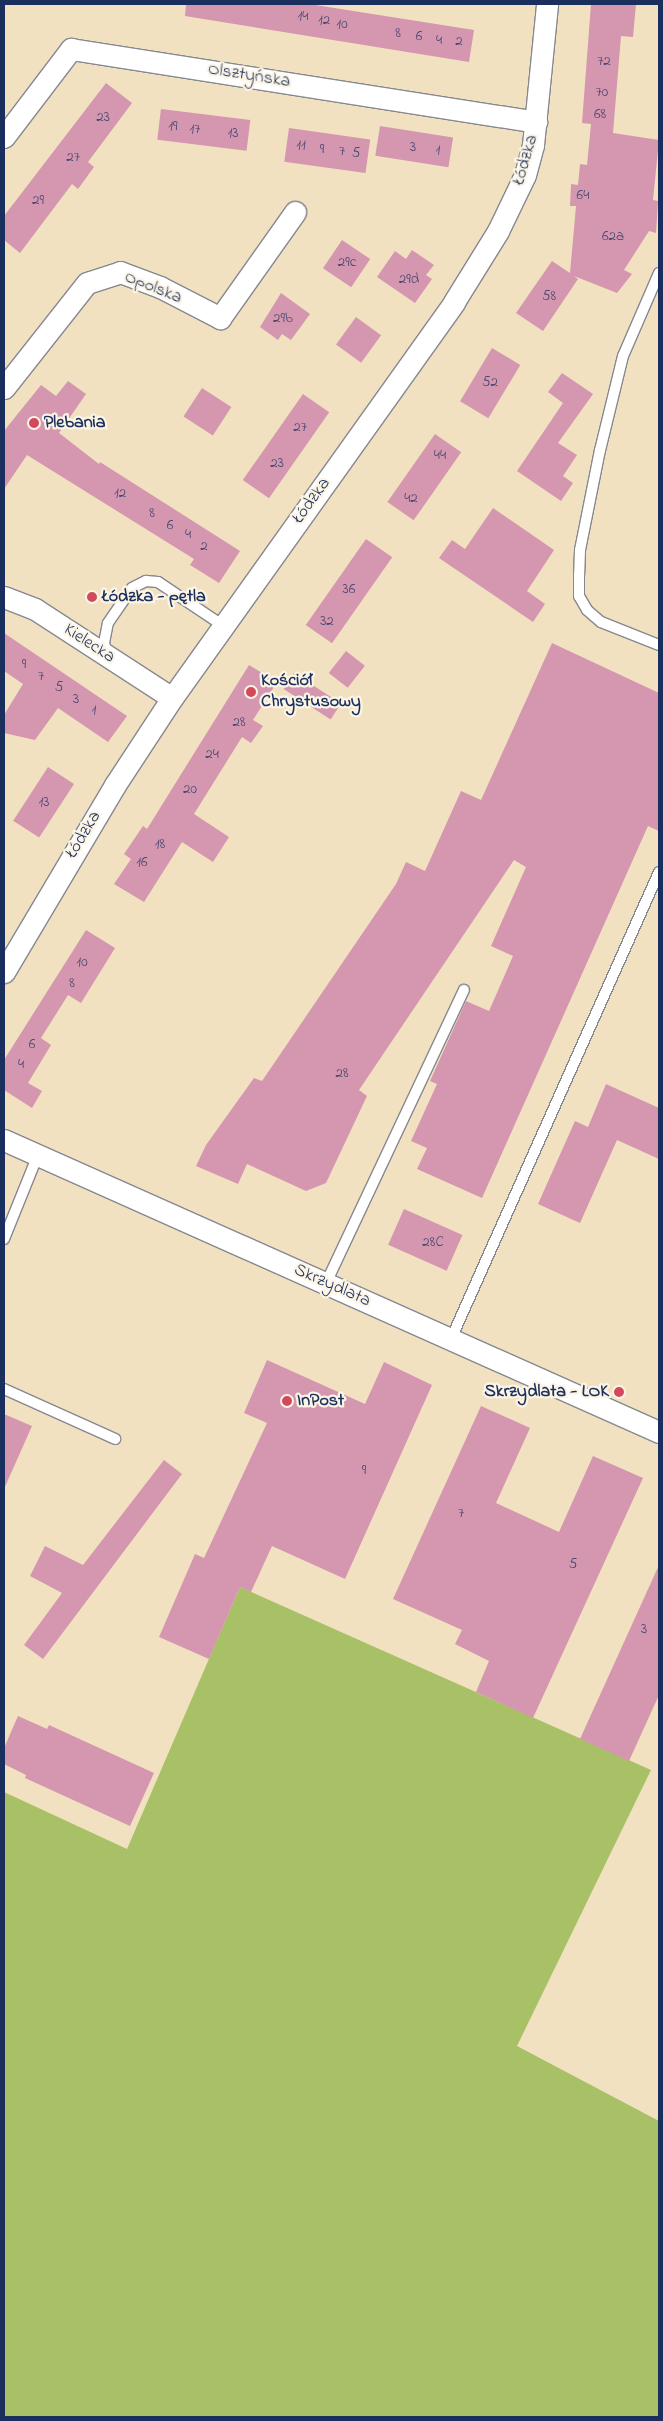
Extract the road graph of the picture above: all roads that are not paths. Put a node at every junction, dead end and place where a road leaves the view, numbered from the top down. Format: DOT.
graph roads {
  1 [pos="547,4"];
  2 [pos="536,122"];
  3 [pos="4,137"];
  4 [pos="295,212"];
  5 [pos="659,273"];
  6 [pos="4,388"];
  7 [pos="4,597"];
  8 [pos="222,625"];
  9 [pos="659,644"];
  10 [pos="109,657"];
  11 [pos="172,698"];
  12 [pos="659,872"];
  13 [pos="4,972"];
  14 [pos="464,990"];
  15 [pos="4,1140"];
  16 [pos="38,1156"];
  17 [pos="4,1239"];
  18 [pos="326,1283"];
  19 [pos="451,1339"];
  20 [pos="4,1389"];
  21 [pos="659,1432"];
  22 [pos="115,1439"];
  1 -- 2 [label="street, Łódzka"];
  2 -- 3 [label="street, Olsztyńska"];
  2 -- 8 [label="street, Łódzka"];
  4 -- 6 [label="street, Opolska"];
  5 -- 9 [label="lane"];
  7 -- 10 [label="street, Kielecka"];
  8 -- 10 [label="lane"];
  8 -- 11 [label="street, Łódzka"];
  10 -- 11 [label="street, Kielecka"];
  11 -- 13 [label="street, Łódzka"];
  12 -- 19 [label="lane"];
  14 -- 18 [label="lane"];
  15 -- 16 [label="street, Skrzydlata"];
  16 -- 17 [label="lane"];
  16 -- 18 [label="street, Skrzydlata"];
  18 -- 19 [label="street, Skrzydlata"];
  19 -- 21 [label="street, Skrzydlata"];
  20 -- 22 [label="lane"];
}
